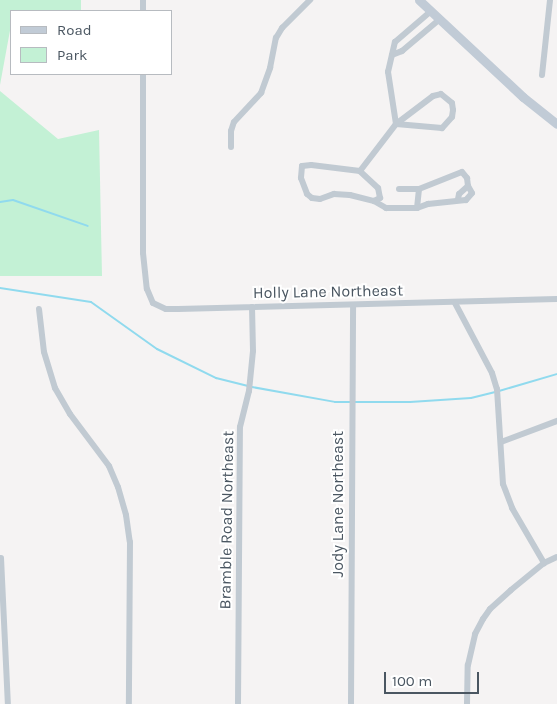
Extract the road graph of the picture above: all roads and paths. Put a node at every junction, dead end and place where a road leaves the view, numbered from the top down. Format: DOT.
graph roads {
  1 [pos="310,0"];
  2 [pos="419,0"];
  3 [pos="550,0"];
  4 [pos="431,11"];
  5 [pos="440,20"];
  6 [pos="548,32"];
  7 [pos="557,33"];
  8 [pos="392,55"];
  9 [pos="143,75"];
  10 [pos="542,75"];
  11 [pos="396,124"];
  12 [pos="557,124"];
  13 [pos="231,147"];
  14 [pos="360,171"];
  15 [pos="419,188"];
  16 [pos="399,189"];
  17 [pos="374,201"];
  18 [pos="417,208"];
  19 [pos="557,300"];
  20 [pos="455,303"];
  21 [pos="353,305"];
  22 [pos="252,307"];
  23 [pos="39,309"];
  24 [pos="557,422"];
  25 [pos="501,442"];
  26 [pos="557,557"];
  27 [pos="0,558"];
  28 [pos="544,564"];
  29 [pos="8,704"];
  30 [pos="129,704"];
  31 [pos="238,704"];
  32 [pos="351,704"];
  33 [pos="468,704"];
  1 -- 13 [label="street"];
  2 -- 4 [label="main road"];
  3 -- 6 [label="street"];
  4 -- 5 [label="main road"];
  4 -- 8 [label="street"];
  5 -- 8 [label="street"];
  5 -- 12 [label="main road"];
  6 -- 7 [label="street"];
  6 -- 10 [label="street"];
  8 -- 11 [label="street"];
  9 -- 22 [label="street, Holly Lane Northeast"];
  11 -- 11 [label="street"];
  11 -- 14 [label="street"];
  14 -- 17 [label="street"];
  14 -- 17 [label="street"];
  15 -- 16 [label="street"];
  15 -- 18 [label="street"];
  15 -- 18 [label="street"];
  17 -- 18 [label="street"];
  19 -- 20 [label="street, Holly Lane Northeast"];
  20 -- 21 [label="street, Holly Lane Northeast"];
  20 -- 25 [label="street"];
  21 -- 22 [label="street, Holly Lane Northeast"];
  21 -- 32 [label="street, Jody Lane Northeast"];
  22 -- 31 [label="street, Bramble Road Northeast"];
  23 -- 30 [label="street"];
  24 -- 25 [label="street"];
  25 -- 28 [label="street"];
  26 -- 28 [label="street"];
  27 -- 29 [label="street"];
  28 -- 33 [label="street"];
}
